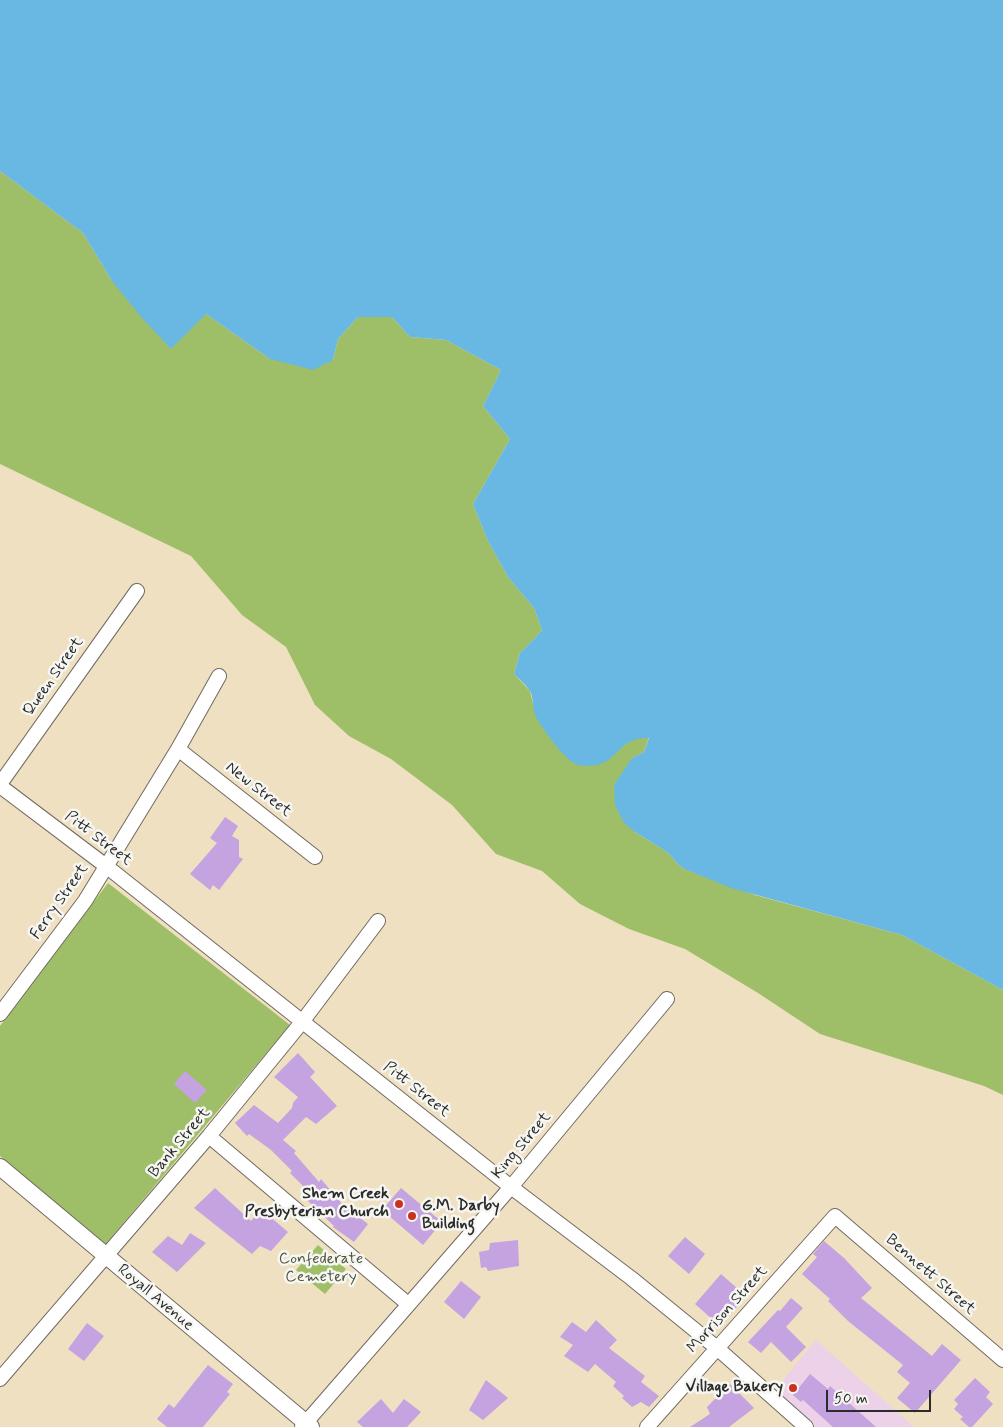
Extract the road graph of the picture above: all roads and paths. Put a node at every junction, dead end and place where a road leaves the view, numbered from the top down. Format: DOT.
graph roads {
  1 [pos="137,591"];
  2 [pos="219,676"];
  3 [pos="178,749"];
  4 [pos="0,785"];
  5 [pos="315,857"];
  6 [pos="106,866"];
  7 [pos="378,921"];
  8 [pos="667,999"];
  9 [pos="0,1014"];
  10 [pos="302,1022"];
  11 [pos="209,1136"];
  12 [pos="0,1167"];
  13 [pos="511,1187"];
  14 [pos="835,1216"];
  15 [pos="106,1257"];
  16 [pos="408,1304"];
  17 [pos="717,1348"];
  18 [pos="1003,1360"];
  19 [pos="0,1379"];
  20 [pos="306,1426"];
  21 [pos="647,1427"];
  22 [pos="806,1427"];
  1 -- 4 [label="street, Queen Street"];
  2 -- 3 [label="street, Ferry Street"];
  3 -- 5 [label="street, New Street"];
  3 -- 6 [label="street, Ferry Street"];
  4 -- 6 [label="street, Pitt Street"];
  6 -- 9 [label="street, Ferry Street"];
  6 -- 10 [label="street, Pitt Street"];
  7 -- 10 [label="street, Bank Street"];
  8 -- 13 [label="street, King Street"];
  10 -- 11 [label="street, Bank Street"];
  10 -- 13 [label="street, Pitt Street"];
  11 -- 15 [label="street, Bank Street"];
  11 -- 16 [label="street"];
  12 -- 15 [label="street, Royall Avenue"];
  13 -- 16 [label="street, King Street"];
  13 -- 17 [label="street, Pitt Street"];
  14 -- 17 [label="street, Morrison Street"];
  14 -- 18 [label="street, Bennett Street"];
  15 -- 19 [label="street, Bank Street"];
  15 -- 20 [label="street, Royall Avenue"];
  16 -- 20 [label="street, King Street"];
  17 -- 21 [label="street, Morrison Street"];
  17 -- 22 [label="street, Pitt Street"];
}
